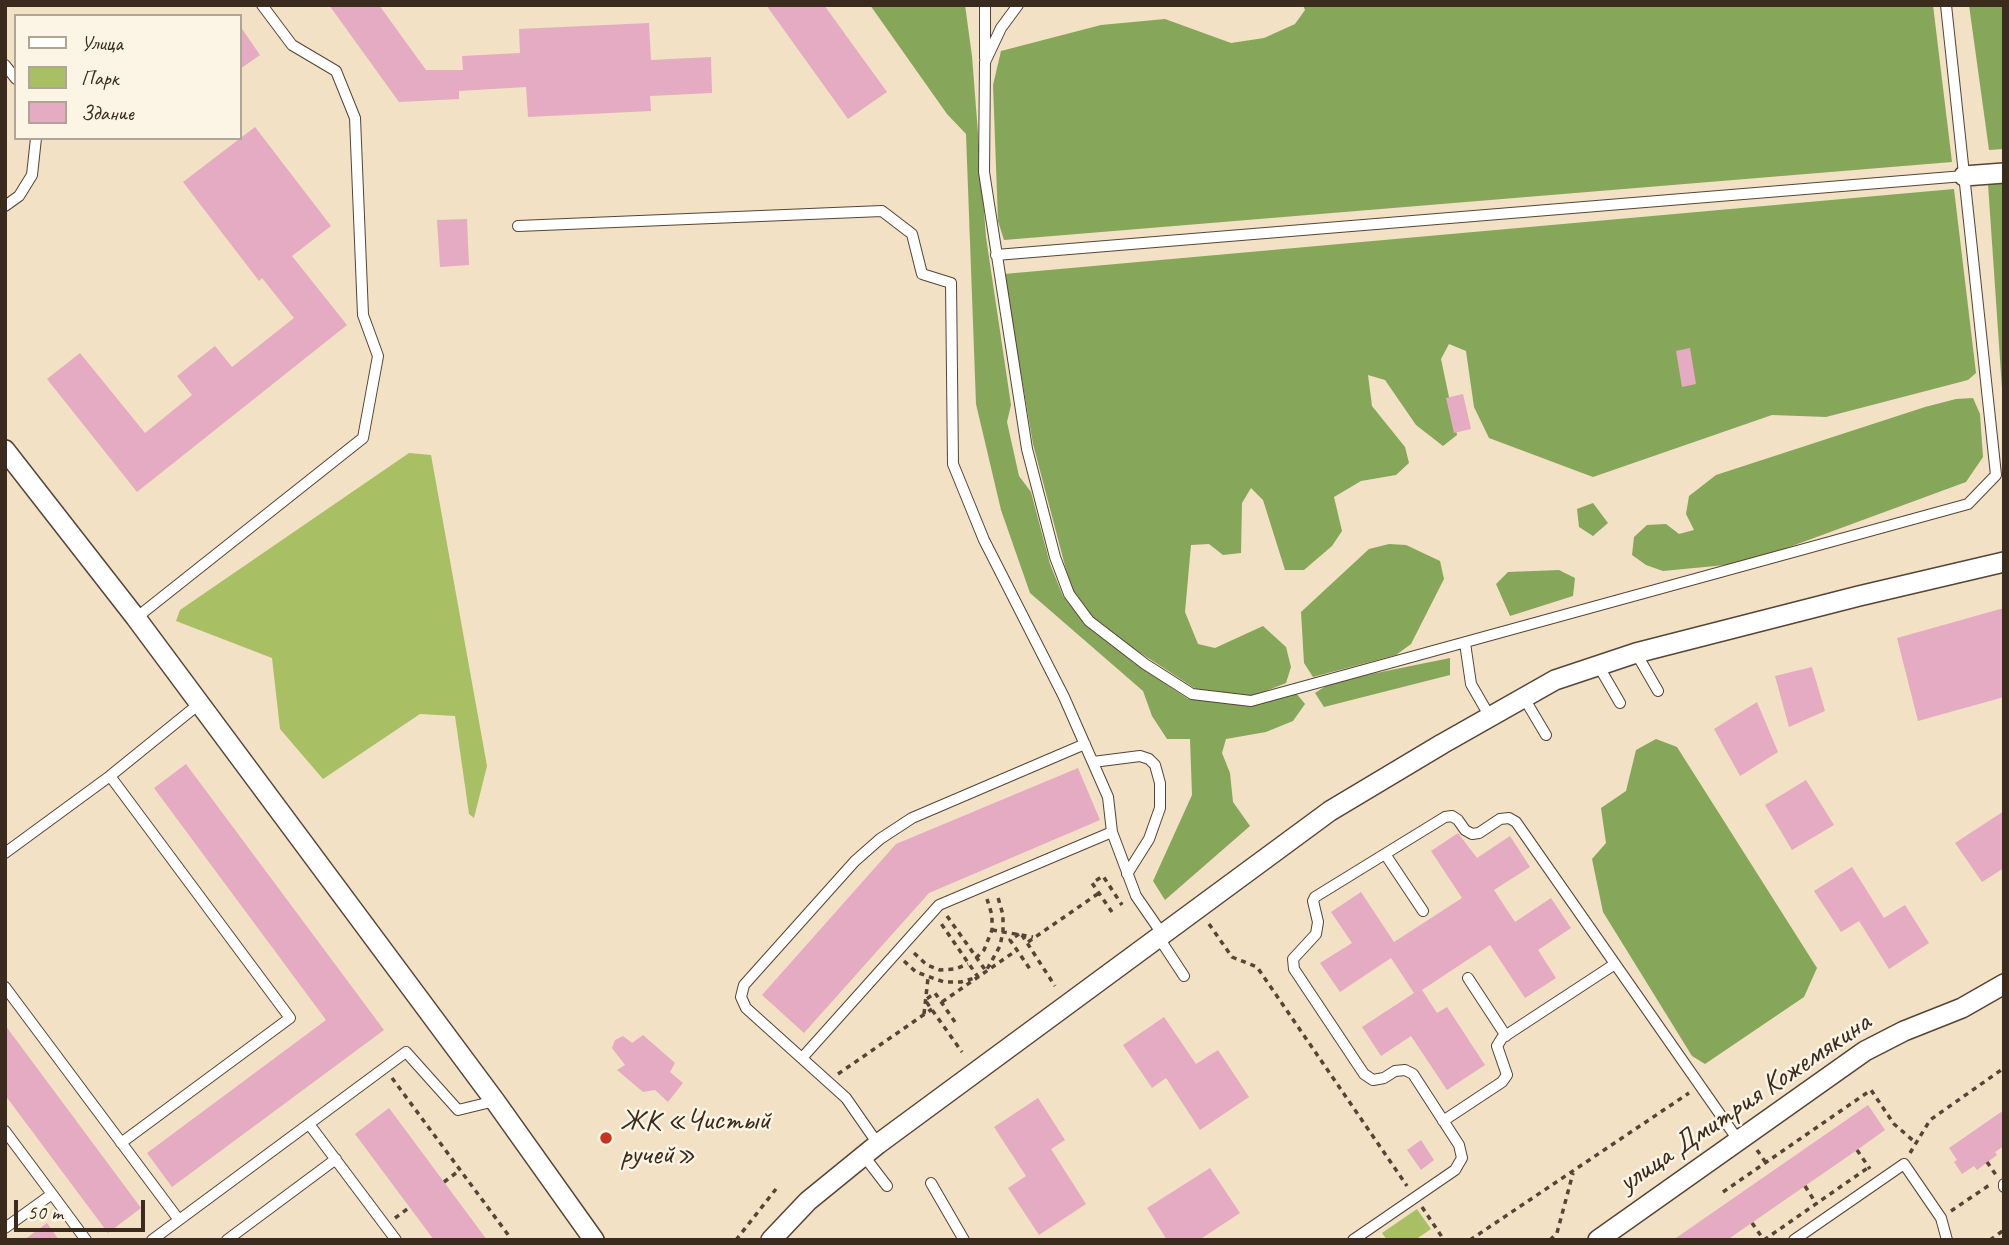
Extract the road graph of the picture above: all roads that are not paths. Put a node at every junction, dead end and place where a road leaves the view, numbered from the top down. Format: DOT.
graph roads {
  1 [pos="262,5"];
  2 [pos="985,5"];
  3 [pos="1017,5"];
  4 [pos="1946,5"];
  5 [pos="985,62"];
  6 [pos="36,140"];
  7 [pos="2004,173"];
  8 [pos="1964,176"];
  9 [pos="5,206"];
  10 [pos="518,226"];
  11 [pos="996,255"];
  12 [pos="5,450"];
  13 [pos="2004,562"];
  14 [pos="136,618"];
  15 [pos="1465,643"];
  16 [pos="1636,653"];
  17 [pos="1598,665"];
  18 [pos="1658,691"];
  19 [pos="1524,698"];
  20 [pos="1620,703"];
  21 [pos="199,704"];
  22 [pos="1490,716"];
  23 [pos="1546,735"];
  24 [pos="1085,744"];
  25 [pos="1093,762"];
  26 [pos="110,776"];
  27 [pos="1112,832"];
  28 [pos="5,853"];
  29 [pos="1385,854"];
  30 [pos="1127,874"];
  31 [pos="1423,911"];
  32 [pos="1161,937"];
  33 [pos="1615,964"];
  34 [pos="1184,976"];
  35 [pos="1468,978"];
  36 [pos="2004,984"];
  37 [pos="5,987"];
  38 [pos="1506,1036"];
  39 [pos="802,1058"];
  40 [pos="495,1101"];
  41 [pos="1444,1121"];
  42 [pos="309,1124"];
  43 [pos="5,1131"];
  44 [pos="1744,1141"];
  45 [pos="121,1143"];
  46 [pos="871,1150"];
  47 [pos="336,1159"];
  48 [pos="931,1183"];
  49 [pos="887,1186"];
  50 [pos="52,1194"];
  51 [pos="179,1220"];
  52 [pos="5,1228"];
  53 [pos="1365,1236"];
  54 [pos="86,1240"];
  55 [pos="152,1240"];
  56 [pos="227,1240"];
  57 [pos="396,1240"];
  58 [pos="594,1240"];
  59 [pos="771,1240"];
  60 [pos="964,1240"];
  61 [pos="1353,1240"];
  62 [pos="1598,1240"];
  63 [pos="1794,1240"];
  64 [pos="1947,1240"];
  1 -- 14 [label="lane"];
  2 -- 5 [label="lane"];
  3 -- 5 [label="lane"];
  4 -- 8 [label="lane"];
  5 -- 11 [label="lane"];
  6 -- 9 [label="lane"];
  7 -- 8 [label="street"];
  8 -- 11 [label="lane"];
  8 -- 15 [label="lane"];
  10 -- 24 [label="lane"];
  11 -- 15 [label="lane"];
  12 -- 14 [label="street"];
  13 -- 16 [label="street"];
  14 -- 21 [label="street"];
  15 -- 22 [label="lane"];
  16 -- 17 [label="street"];
  16 -- 18 [label="lane"];
  17 -- 19 [label="street"];
  17 -- 20 [label="lane"];
  19 -- 22 [label="street"];
  19 -- 23 [label="lane"];
  21 -- 26 [label="lane"];
  21 -- 40 [label="street"];
  22 -- 32 [label="street"];
  24 -- 25 [label="lane"];
  24 -- 39 [label="lane"];
  25 -- 27 [label="lane"];
  25 -- 30 [label="lane"];
  26 -- 28 [label="lane"];
  26 -- 45 [label="lane"];
  27 -- 30 [label="lane"];
  27 -- 39 [label="lane"];
  29 -- 31 [label="lane"];
  29 -- 33 [label="lane"];
  29 -- 41 [label="lane"];
  30 -- 32 [label="lane"];
  32 -- 34 [label="lane"];
  32 -- 46 [label="street"];
  33 -- 38 [label="lane"];
  33 -- 44 [label="lane"];
  35 -- 38 [label="lane"];
  36 -- 44 [label="street, улица Дмитрия Кожемякина"];
  37 -- 45 [label="lane"];
  38 -- 41 [label="lane"];
  39 -- 46 [label="lane"];
  40 -- 42 [label="lane"];
  40 -- 58 [label="street"];
  41 -- 53 [label="lane"];
  42 -- 47 [label="lane"];
  42 -- 51 [label="lane"];
  43 -- 50 [label="lane"];
  44 -- 62 [label="street, улица Дмитрия Кожемякина"];
  45 -- 51 [label="lane"];
  46 -- 49 [label="lane"];
  46 -- 59 [label="street"];
  47 -- 56 [label="lane"];
  47 -- 57 [label="lane"];
  48 -- 60 [label="lane"];
  50 -- 52 [label="lane"];
  50 -- 54 [label="lane"];
  51 -- 55 [label="lane"];
  53 -- 61 [label="lane"];
  63 -- 64 [label="lane"];
}
